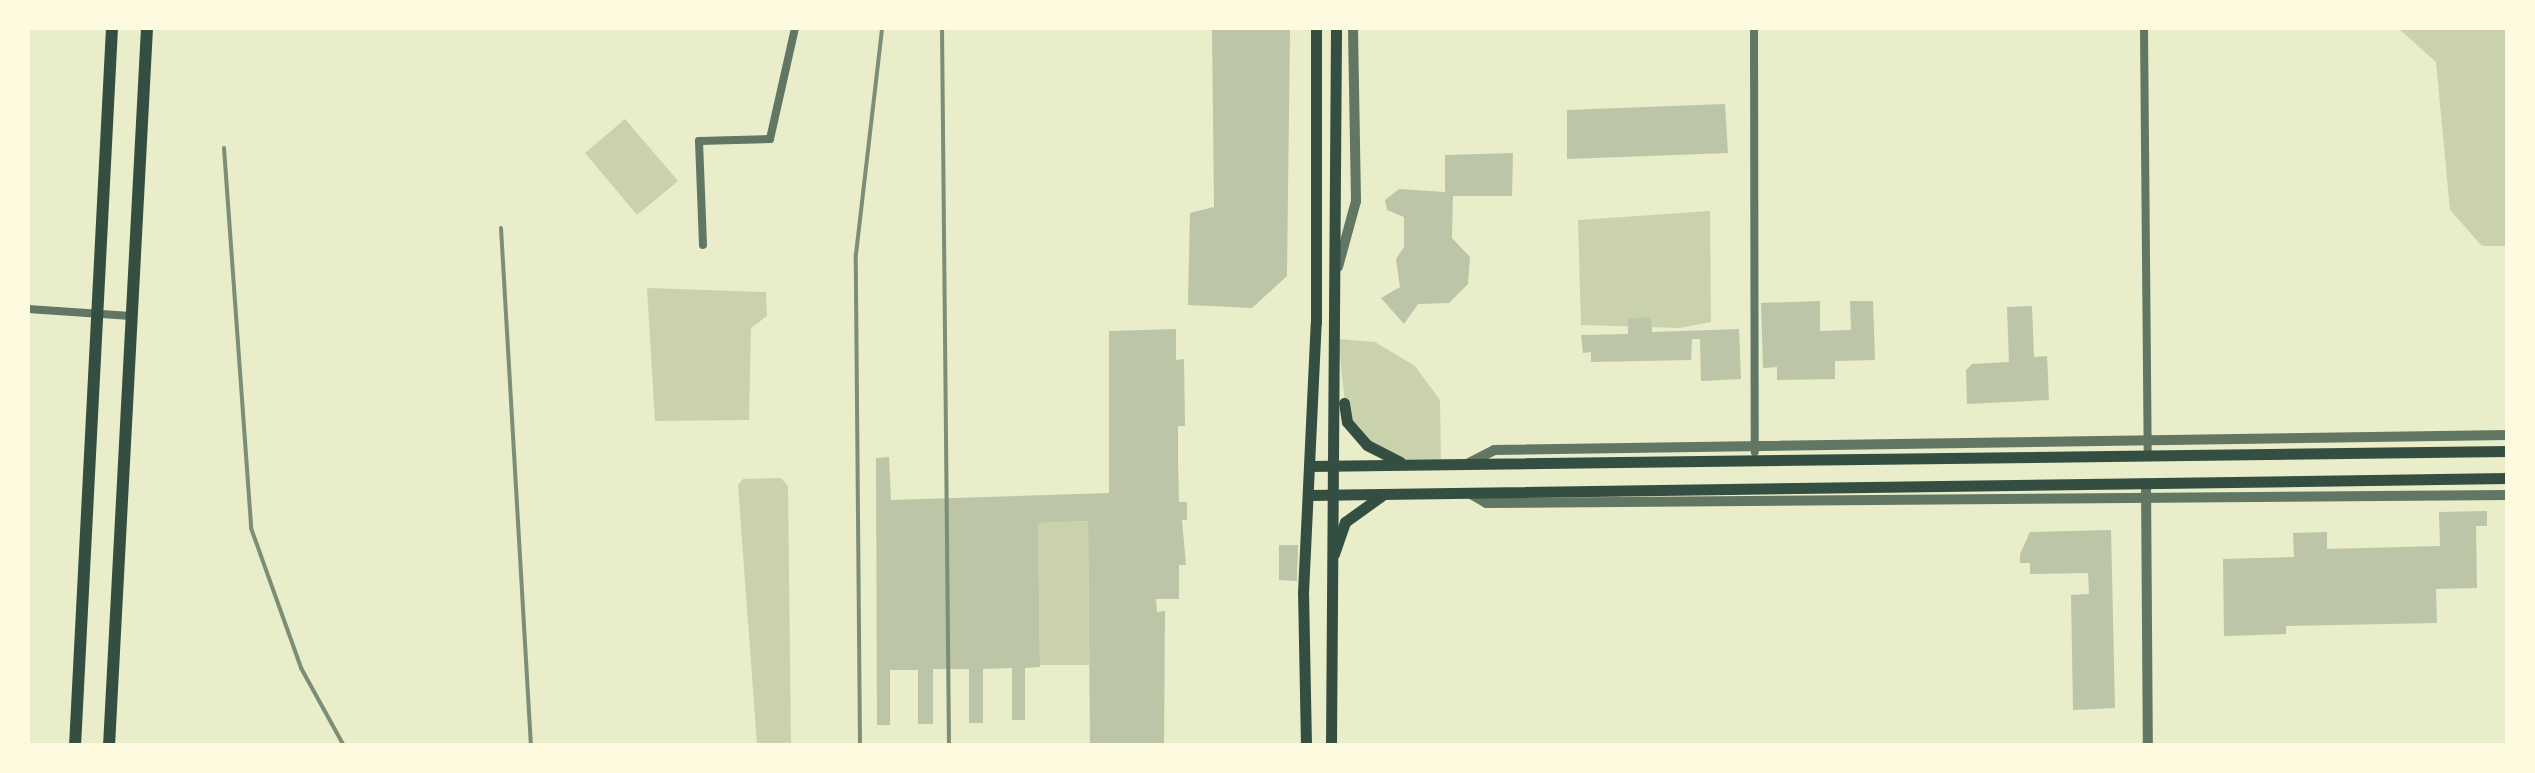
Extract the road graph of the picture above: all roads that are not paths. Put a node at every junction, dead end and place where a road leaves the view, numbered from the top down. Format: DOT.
graph roads {
  1 [pos="112,28"];
  2 [pos="146,28"];
  3 [pos="795,28"];
  4 [pos="1316,28"];
  5 [pos="1336,28"];
  6 [pos="1353,28"];
  7 [pos="1754,28"];
  8 [pos="2144,28"];
  9 [pos="702,246"];
  10 [pos="1338,267"];
  11 [pos="28,308"];
  12 [pos="97,312"];
  13 [pos="132,316"];
  14 [pos="1339,364"];
  15 [pos="2508,435"];
  16 [pos="2148,438"];
  17 [pos="1755,447"];
  18 [pos="2508,451"];
  19 [pos="2148,456"];
  20 [pos="1755,461"];
  21 [pos="1404,464"];
  22 [pos="1469,464"];
  23 [pos="1337,465"];
  24 [pos="1309,466"];
  25 [pos="2508,478"];
  26 [pos="2146,483"];
  27 [pos="1468,493"];
  28 [pos="1384,494"];
  29 [pos="2508,494"];
  30 [pos="1308,496"];
  31 [pos="1335,496"];
  32 [pos="2145,500"];
  33 [pos="1328,572"];
  34 [pos="74,746"];
  35 [pos="109,746"];
  36 [pos="1306,746"];
  37 [pos="1331,746"];
  38 [pos="2148,746"];
  1 -- 12 [label="main road"];
  2 -- 13 [label="main road"];
  3 -- 9 [label="street"];
  4 -- 24 [label="main road"];
  5 -- 10 [label="main road"];
  6 -- 10 [label="street"];
  7 -- 17 [label="street"];
  8 -- 16 [label="street"];
  10 -- 14 [label="main road"];
  11 -- 12 [label="street"];
  12 -- 13 [label="street"];
  12 -- 34 [label="main road"];
  13 -- 35 [label="main road"];
  14 -- 21 [label="main road"];
  14 -- 23 [label="main road"];
  15 -- 16 [label="street"];
  16 -- 17 [label="street"];
  16 -- 19 [label="street"];
  17 -- 20 [label="street"];
  17 -- 22 [label="street"];
  18 -- 19 [label="main road"];
  19 -- 20 [label="main road"];
  20 -- 22 [label="main road"];
  21 -- 22 [label="main road"];
  21 -- 23 [label="main road"];
  23 -- 24 [label="main road"];
  23 -- 31 [label="main road"];
  24 -- 30 [label="main road"];
  25 -- 26 [label="main road"];
  26 -- 27 [label="main road"];
  26 -- 32 [label="street"];
  27 -- 28 [label="main road"];
  27 -- 32 [label="street"];
  28 -- 31 [label="main road"];
  28 -- 33 [label="main road"];
  29 -- 32 [label="street"];
  30 -- 31 [label="main road"];
  30 -- 36 [label="main road"];
  31 -- 33 [label="main road"];
  32 -- 38 [label="street"];
  33 -- 37 [label="main road"];
}
